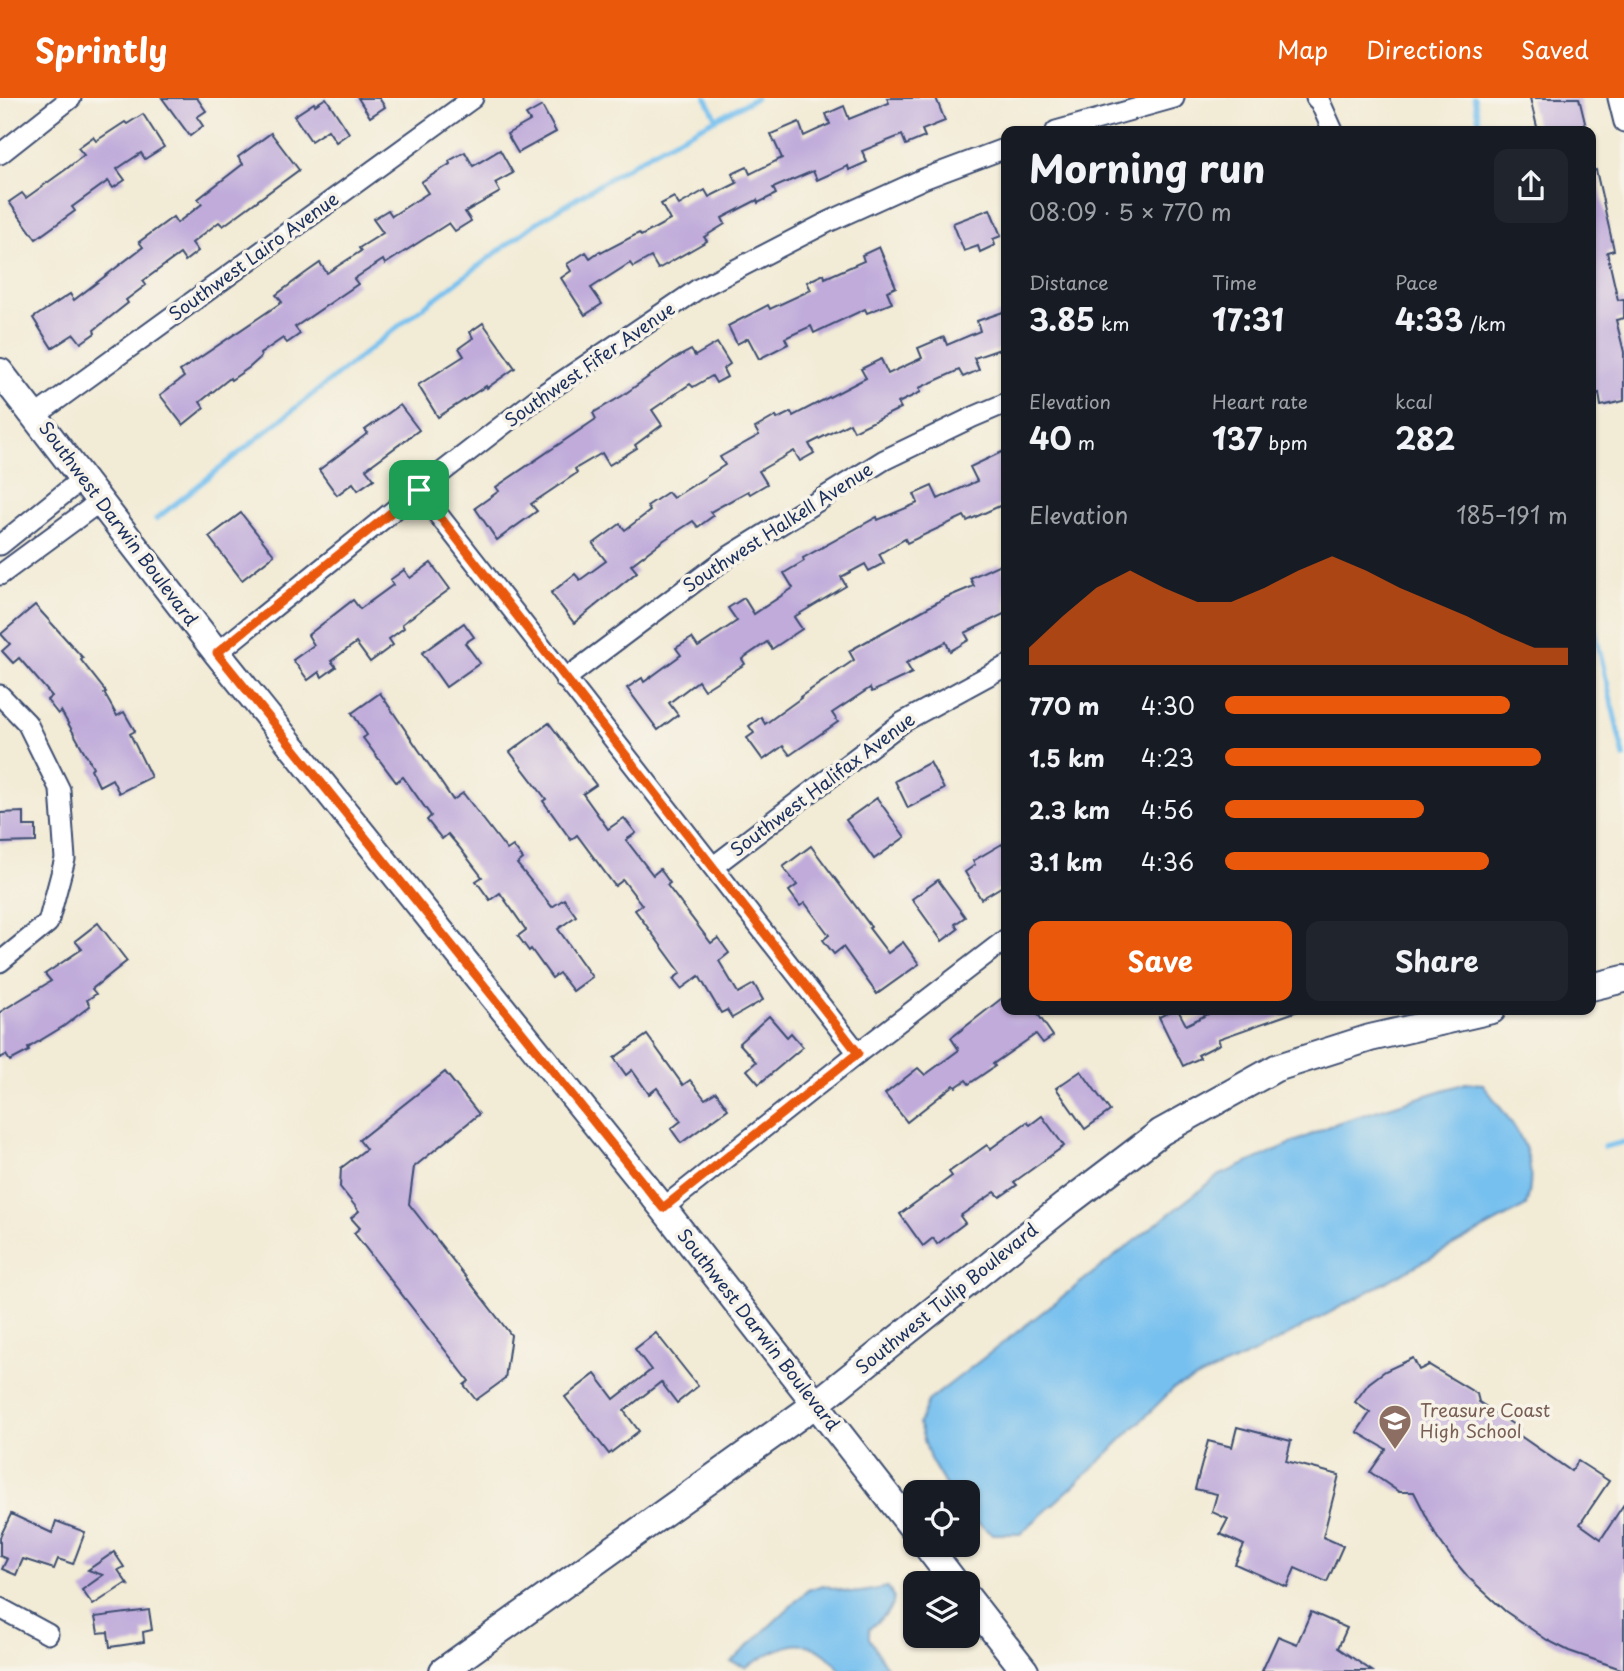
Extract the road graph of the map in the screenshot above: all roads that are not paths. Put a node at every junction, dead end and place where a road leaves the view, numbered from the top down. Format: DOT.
graph roads {
  1 [pos="71,98"];
  2 [pos="473,98"];
  3 [pos="1174,98"];
  4 [pos="1316,98"];
  5 [pos="1618,98"];
  6 [pos="1624,122"];
  7 [pos="1074,126"];
  8 [pos="1332,126"];
  9 [pos="1001,150"];
  10 [pos="0,154"];
  11 [pos="0,372"];
  12 [pos="1001,406"];
  13 [pos="35,416"];
  14 [pos="82,479"];
  15 [pos="419,490"];
  16 [pos="99,502"];
  17 [pos="0,545"];
  18 [pos="1,572"];
  19 [pos="217,653"];
  20 [pos="1001,669"];
  21 [pos="565,678"];
  22 [pos="0,695"];
  23 [pos="714,866"];
  24 [pos="1001,944"];
  25 [pos="0,962"];
  26 [pos="1624,979"];
  27 [pos="1596,985"];
  28 [pos="1470,1015"];
  29 [pos="858,1053"];
  30 [pos="663,1208"];
  31 [pos="816,1404"];
  32 [pos="903,1516"];
  33 [pos="935,1557"];
  34 [pos="946,1571"];
  35 [pos="0,1608"];
  36 [pos="980,1613"];
  37 [pos="48,1634"];
  38 [pos="443,1671"];
  39 [pos="1025,1671"];
  1 -- 10 [label="street"];
  2 -- 13 [label="street, Southwest Lairo Avenue"];
  3 -- 7 [label="street"];
  4 -- 8 [label="street"];
  5 -- 6 [label="street"];
  9 -- 15 [label="street, Southwest Fifer Avenue"];
  11 -- 13 [label="street, Southwest Darwin Boulevard"];
  12 -- 21 [label="street, Southwest Halkell Avenue"];
  13 -- 14 [label="street, Southwest Darwin Boulevard"];
  14 -- 16 [label="street, Southwest Darwin Boulevard"];
  14 -- 17 [label="street"];
  15 -- 19 [label="street, Southwest Fifer Avenue"];
  15 -- 21 [label="street"];
  16 -- 18 [label="street"];
  16 -- 19 [label="street, Southwest Darwin Boulevard"];
  19 -- 30 [label="street, Southwest Darwin Boulevard"];
  20 -- 23 [label="street, Southwest Halifax Avenue"];
  21 -- 23 [label="street"];
  22 -- 25 [label="street"];
  23 -- 29 [label="street"];
  24 -- 29 [label="street"];
  26 -- 27 [label="street"];
  28 -- 31 [label="street, Southwest Tulip Boulevard"];
  29 -- 30 [label="street"];
  30 -- 31 [label="street, Southwest Darwin Boulevard"];
  31 -- 32 [label="street, Southwest Darwin Boulevard"];
  31 -- 38 [label="street, Southwest Tulip Boulevard"];
  33 -- 34 [label="street"];
  35 -- 37 [label="street"];
  36 -- 39 [label="street"];
}
